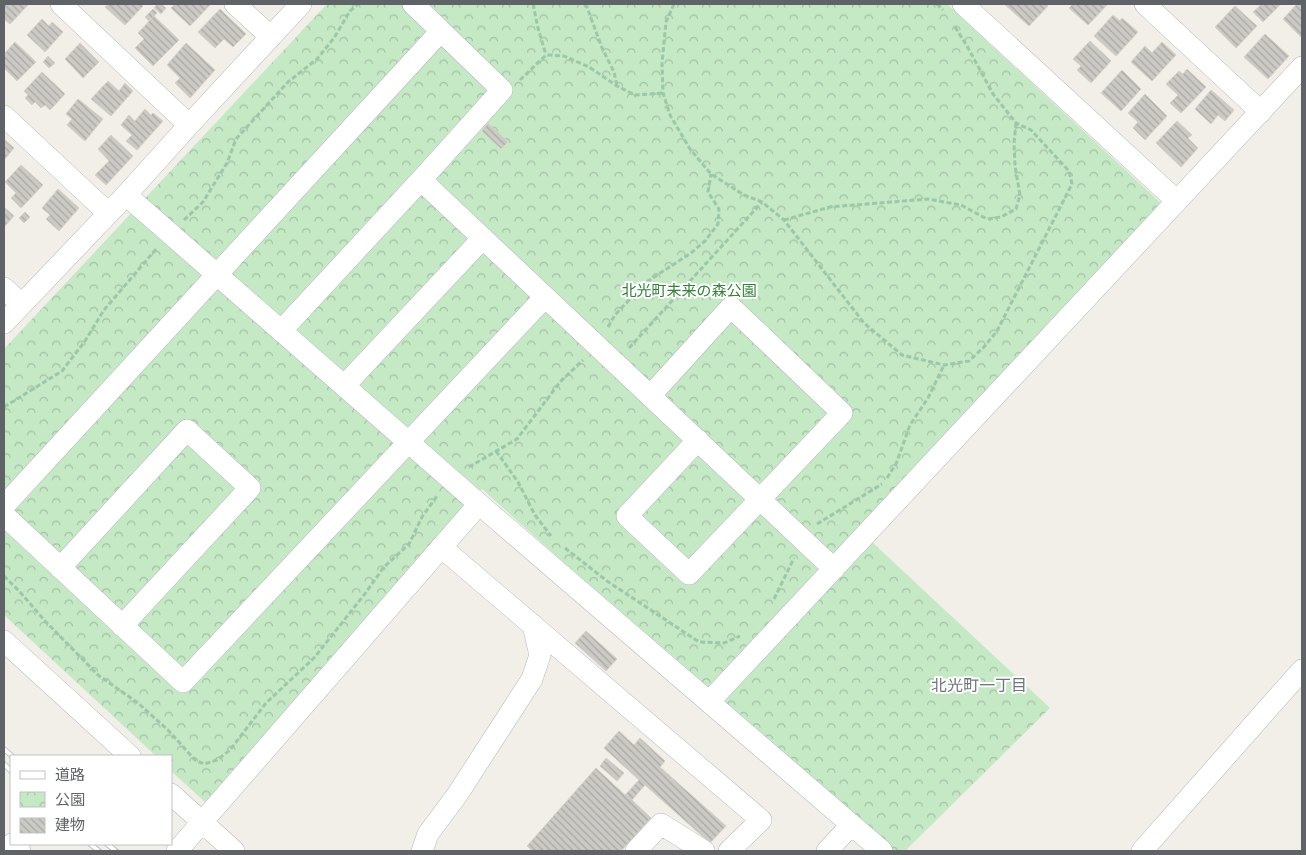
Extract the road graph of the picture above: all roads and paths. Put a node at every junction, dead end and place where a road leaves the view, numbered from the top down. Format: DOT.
graph roads {
  1 [pos="60,4"];
  2 [pos="235,4"];
  3 [pos="301,4"];
  4 [pos="358,4"];
  5 [pos="414,4"];
  6 [pos="533,4"];
  7 [pos="584,4"];
  8 [pos="674,4"];
  9 [pos="937,4"];
  10 [pos="1145,4"];
  11 [pos="954,13"];
  12 [pos="441,31"];
  13 [pos="271,37"];
  14 [pos="546,55"];
  15 [pos="1302,67"];
  16 [pos="618,86"];
  17 [pos="502,90"];
  18 [pos="663,94"];
  19 [pos="1261,112"];
  20 [pos="4,116"];
  21 [pos="1016,122"];
  22 [pos="189,125"];
  23 [pos="711,174"];
  24 [pos="421,180"];
  25 [pos="126,195"];
  26 [pos="1177,201"];
  27 [pos="762,202"];
  28 [pos="108,213"];
  29 [pos="784,220"];
  30 [pos="169,234"];
  31 [pos="483,238"];
  32 [pos="216,274"];
  33 [pos="4,288"];
  34 [pos="545,296"];
  35 [pos="21,304"];
  36 [pos="4,323"];
  37 [pos="281,331"];
  38 [pos="597,346"];
  39 [pos="615,363"];
  40 [pos="344,386"];
  41 [pos="650,396"];
  42 [pos="4,408"];
  43 [pos="698,440"];
  44 [pos="408,442"];
  45 [pos="450,478"];
  46 [pos="760,499"];
  47 [pos="479,504"];
  48 [pos="4,506"];
  49 [pos="4,515"];
  50 [pos="441,547"];
  51 [pos="60,568"];
  52 [pos="834,569"];
  53 [pos="4,576"];
  54 [pos="122,626"];
  55 [pos="533,626"];
  56 [pos="4,641"];
  57 [pos="1302,670"];
  58 [pos="709,702"];
  59 [pos="129,755"];
  60 [pos="172,795"];
  61 [pos="202,822"];
  62 [pos="851,825"];
  63 [pos="177,851"];
  64 [pos="234,851"];
  65 [pos="422,851"];
  66 [pos="636,851"];
  67 [pos="704,851"];
  68 [pos="729,851"];
  69 [pos="827,851"];
  70 [pos="881,851"];
  71 [pos="1142,851"];
  1 -- 22 [label="street"];
  2 -- 13 [label="street"];
  3 -- 13 [label="street"];
  4 -- 30 [label="path"];
  5 -- 12 [label="street"];
  6 -- 14 [label="path"];
  7 -- 16 [label="path"];
  8 -- 18 [label="path"];
  9 -- 11 [label="path"];
  10 -- 19 [label="street"];
  11 -- 21 [label="path"];
  11 -- 26 [label="street"];
  12 -- 17 [label="street"];
  12 -- 32 [label="street"];
  13 -- 22 [label="street"];
  14 -- 16 [label="path"];
  14 -- 17 [label="path"];
  15 -- 19 [label="street"];
  16 -- 18 [label="path"];
  17 -- 24 [label="street"];
  18 -- 23 [label="path"];
  19 -- 26 [label="street"];
  20 -- 28 [label="street"];
  21 -- 29 [label="path"];
  21 -- 29 [label="path"];
  22 -- 25 [label="street"];
  23 -- 27 [label="path"];
  23 -- 38 [label="path"];
  24 -- 31 [label="street"];
  24 -- 37 [label="street"];
  25 -- 28 [label="street"];
  25 -- 30 [label="street"];
  26 -- 52 [label="street"];
  27 -- 29 [label="path"];
  27 -- 39 [label="path"];
  28 -- 35 [label="street"];
  30 -- 32 [label="street"];
  30 -- 42 [label="path"];
  31 -- 34 [label="street"];
  31 -- 40 [label="street"];
  32 -- 37 [label="street"];
  32 -- 48 [label="street"];
  33 -- 35 [label="street"];
  34 -- 38 [label="street"];
  34 -- 44 [label="street"];
  35 -- 36 [label="street"];
  37 -- 40 [label="street"];
  38 -- 39 [label="street"];
  38 -- 45 [label="path"];
  39 -- 41 [label="street"];
  40 -- 44 [label="street"];
  41 -- 43 [label="street"];
  41 -- 46 [label="street"];
  43 -- 46 [label="street"];
  43 -- 46 [label="street"];
  44 -- 45 [label="street"];
  44 -- 54 [label="street"];
  45 -- 47 [label="street"];
  45 -- 53 [label="path"];
  46 -- 52 [label="street"];
  47 -- 50 [label="street"];
  47 -- 58 [label="street"];
  49 -- 51 [label="street"];
  50 -- 55 [label="street"];
  50 -- 61 [label="street"];
  51 -- 54 [label="street"];
  51 -- 54 [label="street"];
  52 -- 58 [label="street"];
  55 -- 65 [label="street"];
  55 -- 68 [label="street"];
  56 -- 59 [label="street"];
  57 -- 71 [label="street"];
  58 -- 62 [label="street"];
  60 -- 61 [label="street"];
  61 -- 63 [label="street"];
  61 -- 64 [label="street"];
  62 -- 69 [label="street"];
  62 -- 70 [label="street"];
  66 -- 67 [label="street"];
}
